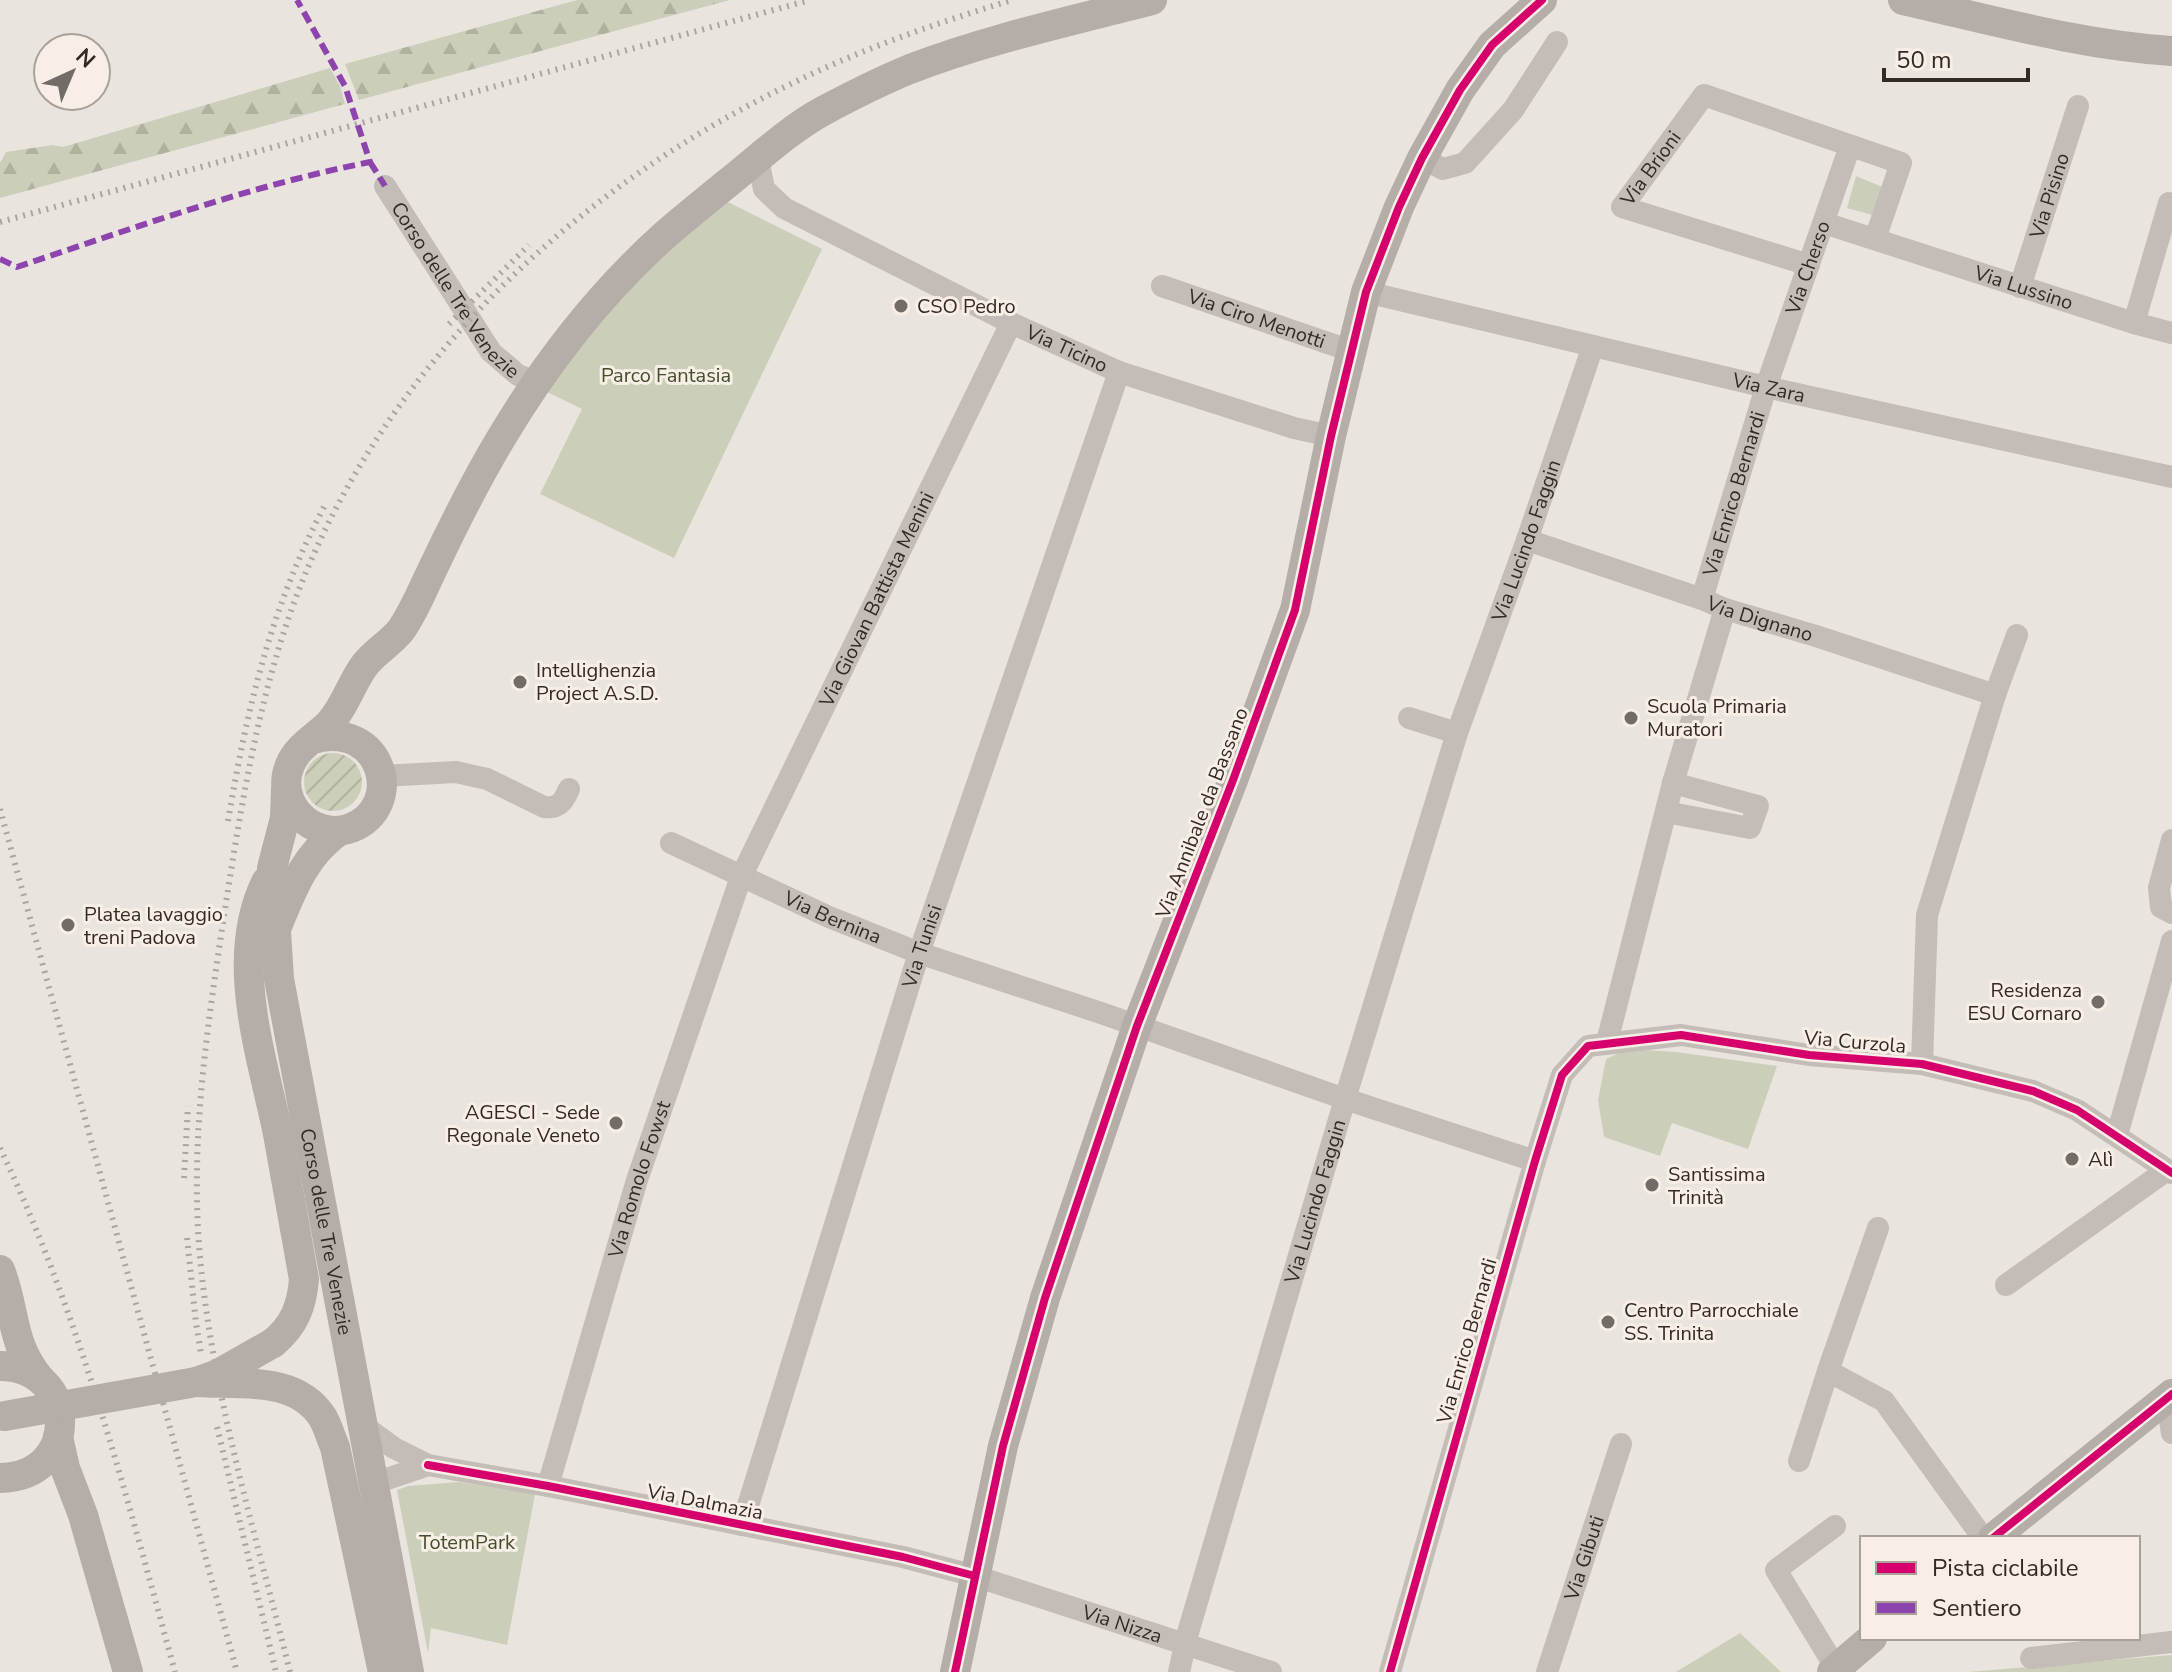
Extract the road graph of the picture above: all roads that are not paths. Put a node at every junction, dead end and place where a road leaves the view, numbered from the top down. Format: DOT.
graph roads {
  1 [pos="1152,0"];
  2 [pos="1510,0"];
  3 [pos="1542,0"];
  4 [pos="1556,0"];
  5 [pos="1903,0"];
  6 [pos="1557,42"];
  7 [pos="1492,45"];
  8 [pos="2172,51"];
  9 [pos="2078,106"];
  10 [pos="1850,146"];
  11 [pos="1422,158"];
  12 [pos="758,159"];
  13 [pos="385,186"];
  14 [pos="2169,203"];
  15 [pos="1824,223"];
  16 [pos="1875,239"];
  17 [pos="1809,265"];
  18 [pos="1162,286"];
  19 [pos="2020,287"];
  20 [pos="1366,292"];
  21 [pos="1011,323"];
  22 [pos="2134,323"];
  23 [pos="2172,333"];
  24 [pos="1593,346"];
  25 [pos="1351,351"];
  26 [pos="1119,372"];
  27 [pos="535,382"];
  28 [pos="1766,387"];
  29 [pos="1331,436"];
  30 [pos="2172,477"];
  31 [pos="1527,540"];
  32 [pos="1702,599"];
  33 [pos="1725,609"];
  34 [pos="2017,635"];
  35 [pos="355,684"];
  36 [pos="1995,695"];
  37 [pos="1409,718"];
  38 [pos="1457,733"];
  39 [pos="313,739"];
  40 [pos="376,763"];
  41 [pos="1673,783"];
  42 [pos="569,789"];
  43 [pos="286,790"];
  44 [pos="1666,812"];
  45 [pos="339,831"];
  46 [pos="2172,840"];
  47 [pos="671,843"];
  48 [pos="272,868"];
  49 [pos="741,877"];
  50 [pos="2172,913"];
  51 [pos="276,929"];
  52 [pos="2172,941"];
  53 [pos="919,953"];
  54 [pos="1137,1026"];
  55 [pos="1607,1042"];
  56 [pos="1922,1064"];
  57 [pos="1345,1099"];
  58 [pos="2117,1135"];
  59 [pos="1535,1161"];
  60 [pos="2169,1171"];
  61 [pos="1878,1228"];
  62 [pos="0,1270"];
  63 [pos="2006,1285"];
  64 [pos="12,1316"];
  65 [pos="0,1348"];
  66 [pos="0,1366"];
  67 [pos="1828,1371"];
  68 [pos="40,1379"];
  69 [pos="196,1382"];
  70 [pos="2167,1397"];
  71 [pos="0,1417"];
  72 [pos="361,1424"];
  73 [pos="2172,1433"];
  74 [pos="58,1437"];
  75 [pos="1621,1444"];
  76 [pos="1799,1461"];
  77 [pos="428,1465"];
  78 [pos="9,1477"];
  79 [pos="548,1486"];
  80 [pos="373,1490"];
  81 [pos="81,1509"];
  82 [pos="742,1525"];
  83 [pos="1835,1526"];
  84 [pos="1982,1536"];
  85 [pos="1995,1536"];
  86 [pos="975,1576"];
  87 [pos="1870,1640"];
  88 [pos="2172,1642"];
  89 [pos="1185,1644"];
  90 [pos="2031,1658"];
  91 [pos="1834,1670"];
  92 [pos="128,1672"];
  93 [pos="383,1672"];
  94 [pos="409,1672"];
  95 [pos="955,1672"];
  96 [pos="1179,1672"];
  97 [pos="1271,1672"];
  98 [pos="1390,1672"];
  99 [pos="1547,1672"];
  1 -- 12 [label="main road, Corso delle Tre Venezie"];
  2 -- 7 [label="main road, Via Annibale da Bassano"];
  3 -- 4 [label="main road, Via Annibale da Bassano"];
  3 -- 7 [label="main road, Via Annibale da Bassano"];
  5 -- 8 [label="main road"];
  6 -- 11 [label="street"];
  7 -- 11 [label="main road, Via Annibale da Bassano"];
  9 -- 19 [label="street, Via Pisino"];
  10 -- 15 [label="street, Via Cherso"];
  10 -- 16 [label="street"];
  10 -- 17 [label="street, Via Brioni"];
  11 -- 20 [label="main road, Via Annibale da Bassano"];
  12 -- 21 [label="street, Via Ticino"];
  12 -- 27 [label="main road, Corso delle Tre Venezie"];
  13 -- 27 [label="street, Corso delle Tre Venezie"];
  14 -- 22 [label="street"];
  15 -- 16 [label="street, Via Lussino"];
  15 -- 17 [label="street, Via Cherso"];
  16 -- 19 [label="street, Via Lussino"];
  17 -- 28 [label="street, Via Cherso"];
  18 -- 25 [label="street, Via Ciro Menotti"];
  19 -- 22 [label="street, Via Lussino"];
  20 -- 24 [label="street, Via Zara"];
  20 -- 25 [label="main road, Via Annibale da Bassano"];
  21 -- 26 [label="street, Via Ticino"];
  21 -- 49 [label="street, Via Giovan Battista Menini"];
  22 -- 23 [label="street, Via Lussino"];
  24 -- 28 [label="street, Via Zara"];
  24 -- 31 [label="street, Via Lucindo Faggin"];
  25 -- 29 [label="main road, Via Annibale da Bassano"];
  26 -- 29 [label="street, Via Ticino"];
  26 -- 53 [label="street, Via Tunisi"];
  27 -- 35 [label="main road, Corso delle Tre Venezie"];
  28 -- 30 [label="street, Via Zara"];
  28 -- 32 [label="street, Via Enrico Bernardi"];
  29 -- 54 [label="main road, Via Annibale da Bassano"];
  31 -- 32 [label="street, Via Dignano"];
  31 -- 38 [label="street, Via Lucindo Faggin"];
  32 -- 33 [label="street, Via Dignano"];
  33 -- 36 [label="street, Via Dignano"];
  33 -- 41 [label="street"];
  34 -- 36 [label="street"];
  35 -- 39 [label="main road, Corso delle Tre Venezie"];
  35 -- 40 [label="main road"];
  36 -- 56 [label="street"];
  37 -- 38 [label="street"];
  38 -- 57 [label="street, Via Lucindo Faggin"];
  39 -- 40 [label="main road"];
  39 -- 43 [label="main road, Corso delle Tre Venezie"];
  40 -- 42 [label="street"];
  40 -- 45 [label="main road"];
  41 -- 44 [label="street"];
  41 -- 44 [label="street"];
  43 -- 45 [label="main road"];
  43 -- 48 [label="main road, Corso delle Tre Venezie"];
  44 -- 55 [label="street"];
  45 -- 51 [label="main road"];
  46 -- 50 [label="street"];
  47 -- 49 [label="street, Via Bernina"];
  48 -- 51 [label="main road, Corso delle Tre Venezie"];
  48 -- 69 [label="main road, bridge"];
  49 -- 53 [label="street, Via Bernina"];
  49 -- 79 [label="street, Via Romolo Fowst"];
  51 -- 72 [label="main road, Corso delle Tre Venezie"];
  52 -- 58 [label="street"];
  53 -- 54 [label="street, Via Bernina"];
  53 -- 82 [label="street, Via Tunisi"];
  54 -- 57 [label="street, Via Bernina"];
  54 -- 86 [label="main road, Via Annibale da Bassano"];
  55 -- 56 [label="street, Via Curzola"];
  55 -- 59 [label="street, Via Enrico Bernardi"];
  56 -- 58 [label="street, Via Curzola"];
  57 -- 59 [label="street, Via Bernina"];
  57 -- 89 [label="street, Via Lucindo Faggin"];
  58 -- 60 [label="street, Via Curzola"];
  59 -- 98 [label="street, Via Enrico Bernardi"];
  60 -- 63 [label="street"];
  61 -- 67 [label="street"];
  62 -- 64 [label="main road"];
  64 -- 65 [label="main road"];
  64 -- 68 [label="main road"];
  66 -- 68 [label="main road"];
  67 -- 76 [label="street"];
  67 -- 84 [label="street"];
  68 -- 74 [label="main road"];
  69 -- 71 [label="main road, bridge"];
  69 -- 93 [label="main road, bridge"];
  70 -- 73 [label="street"];
  70 -- 85 [label="main road"];
  72 -- 77 [label="street, Via Dalmazia"];
  72 -- 80 [label="main road, Corso delle Tre Venezie"];
  74 -- 78 [label="main road"];
  74 -- 81 [label="main road"];
  75 -- 99 [label="street, Via Gibuti"];
  77 -- 79 [label="street, Via Dalmazia"];
  77 -- 80 [label="street, Via Dalmazia"];
  78 -- 81 [label="main road"];
  79 -- 82 [label="street, Via Dalmazia"];
  80 -- 94 [label="main road, Corso delle Tre Venezie"];
  81 -- 92 [label="main road"];
  82 -- 86 [label="street, Via Dalmazia"];
  83 -- 91 [label="street"];
  86 -- 89 [label="street, Via Nizza"];
  86 -- 95 [label="main road, Via Annibale da Bassano"];
  87 -- 91 [label="main road"];
  88 -- 90 [label="street"];
  89 -- 96 [label="street, Via Lucindo Faggin"];
  89 -- 97 [label="street, Via Nizza"];
}
